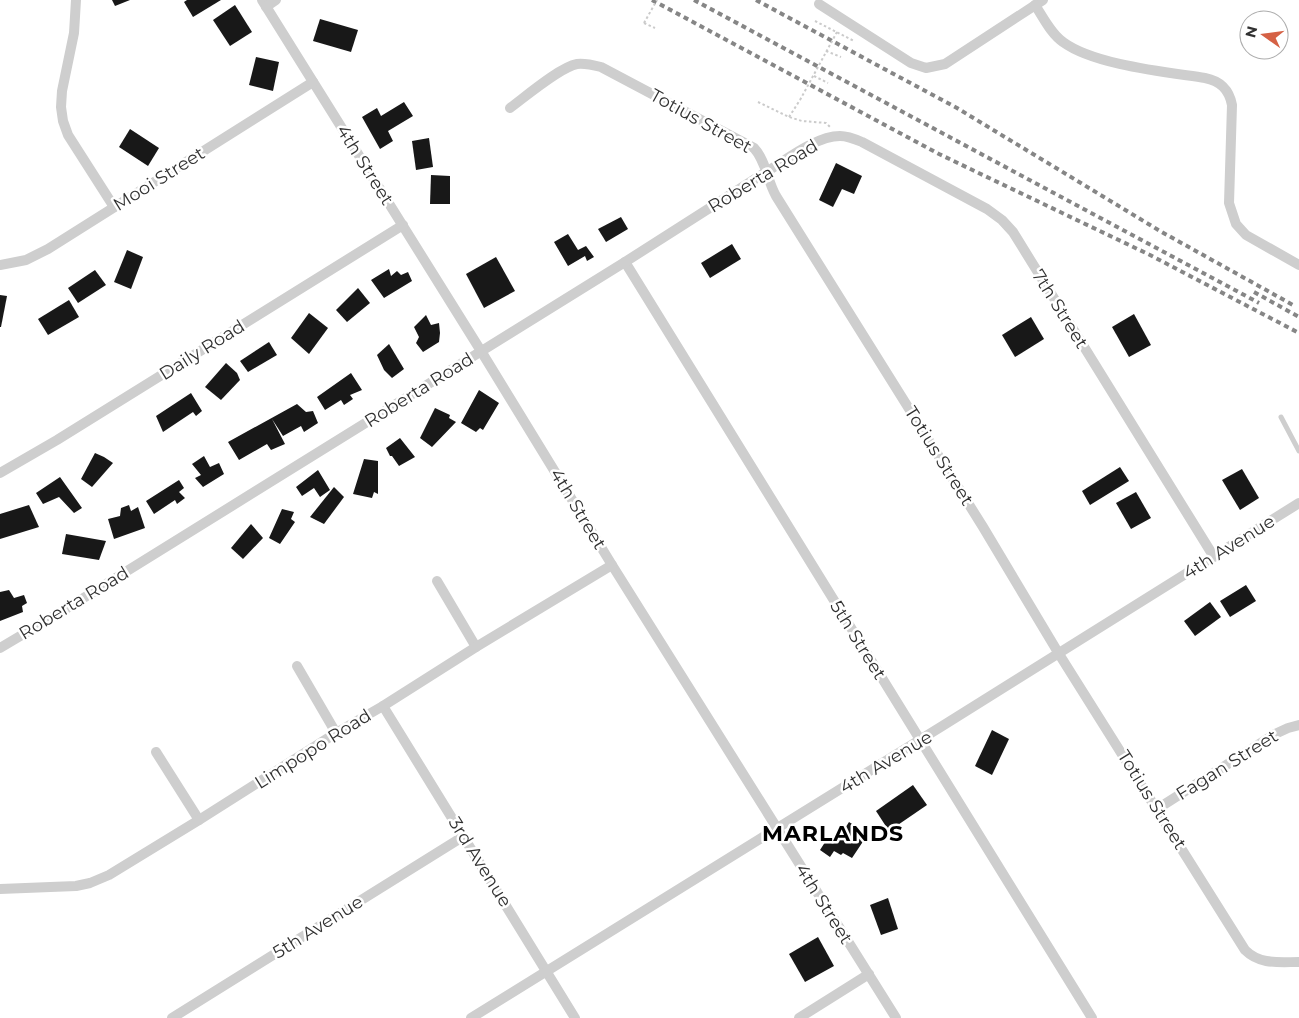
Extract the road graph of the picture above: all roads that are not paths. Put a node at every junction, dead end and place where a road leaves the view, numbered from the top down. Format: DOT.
graph roads {
  1 [pos="76,0"];
  2 [pos="276,0"];
  3 [pos="264,3"];
  4 [pos="1039,3"];
  5 [pos="819,4"];
  6 [pos="313,82"];
  7 [pos="510,108"];
  8 [pos="839,136"];
  9 [pos="766,172"];
  10 [pos="114,207"];
  11 [pos="403,225"];
  12 [pos="625,262"];
  13 [pos="0,265"];
  14 [pos="1299,265"];
  15 [pos="481,351"];
  16 [pos="1281,417"];
  17 [pos="1299,451"];
  18 [pos="0,473"];
  19 [pos="1299,503"];
  20 [pos="1214,557"];
  21 [pos="612,565"];
  22 [pos="437,581"];
  23 [pos="476,647"];
  24 [pos="0,648"];
  25 [pos="1059,654"];
  26 [pos="297,666"];
  27 [pos="383,706"];
  28 [pos="1299,725"];
  29 [pos="336,733"];
  30 [pos="920,741"];
  31 [pos="156,752"];
  32 [pos="1157,808"];
  33 [pos="199,820"];
  34 [pos="777,828"];
  35 [pos="464,836"];
  36 [pos="0,889"];
  37 [pos="1299,962"];
  38 [pos="547,971"];
  39 [pos="869,974"];
  40 [pos="172,1018"];
  41 [pos="471,1018"];
  42 [pos="575,1018"];
  43 [pos="800,1018"];
  44 [pos="896,1018"];
  45 [pos="1092,1018"];
  1 -- 10 [label="street"];
  2 -- 3 [label="street"];
  3 -- 6 [label="street, 4th Street"];
  4 -- 5 [label="street"];
  4 -- 14 [label="street"];
  6 -- 10 [label="street, Mooi Street"];
  6 -- 11 [label="street, 4th Street"];
  7 -- 9 [label="street, Totius Street"];
  8 -- 9 [label="street, Roberta Road"];
  8 -- 20 [label="street, 7th Street"];
  9 -- 12 [label="street, Roberta Road"];
  9 -- 25 [label="street, Totius Street"];
  10 -- 13 [label="street, Mooi Street"];
  11 -- 15 [label="street, 4th Street"];
  11 -- 18 [label="street, Daily Road"];
  12 -- 15 [label="street, Roberta Road"];
  12 -- 30 [label="street, 5th Street"];
  15 -- 21 [label="street, 4th Street"];
  15 -- 24 [label="street, Roberta Road"];
  16 -- 17 [label="lane"];
  19 -- 20 [label="street, 4th Avenue"];
  20 -- 25 [label="street, 4th Avenue"];
  21 -- 23 [label="street, Limpopo Road"];
  21 -- 34 [label="street, 4th Street"];
  22 -- 23 [label="street"];
  23 -- 27 [label="street, Limpopo Road"];
  25 -- 30 [label="street, 4th Avenue"];
  25 -- 32 [label="street, Totius Street"];
  26 -- 29 [label="street"];
  27 -- 29 [label="street, Limpopo Road"];
  27 -- 35 [label="street, 3rd Avenue"];
  28 -- 32 [label="street, Fagan Street"];
  29 -- 33 [label="street, Limpopo Road"];
  30 -- 34 [label="street, 4th Avenue"];
  30 -- 45 [label="street, 5th Street"];
  31 -- 33 [label="street"];
  32 -- 37 [label="street, Totius Street"];
  33 -- 36 [label="street, Limpopo Road"];
  34 -- 38 [label="street, 4th Avenue"];
  34 -- 39 [label="street, 4th Street"];
  35 -- 38 [label="street, 3rd Avenue"];
  35 -- 40 [label="street, 5th Avenue"];
  38 -- 41 [label="street, 4th Avenue"];
  38 -- 42 [label="street, 3rd Avenue"];
  39 -- 43 [label="street"];
  39 -- 44 [label="street, 4th Street"];
}
